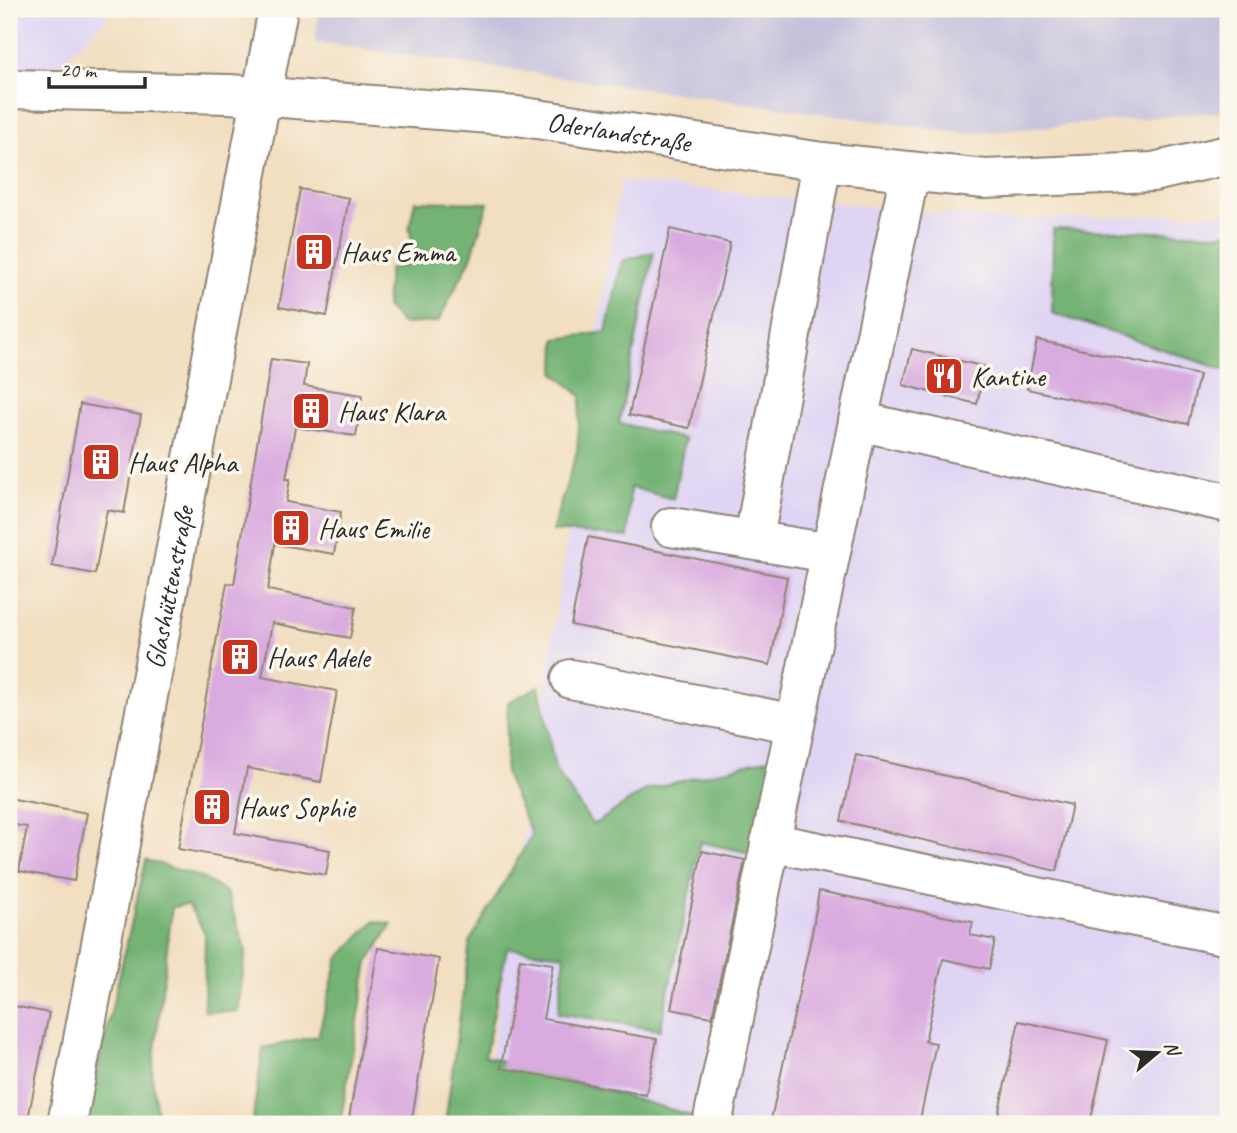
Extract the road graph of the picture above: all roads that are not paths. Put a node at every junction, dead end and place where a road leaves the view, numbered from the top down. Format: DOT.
graph roads {
  1 [pos="278,9"];
  2 [pos="9,89"];
  3 [pos="261,96"];
  4 [pos="1228,155"];
  5 [pos="822,162"];
  6 [pos="910,172"];
  7 [pos="858,421"];
  8 [pos="1228,503"];
  9 [pos="671,527"];
  10 [pos="754,539"];
  11 [pos="830,553"];
  12 [pos="571,679"];
  13 [pos="795,724"];
  14 [pos="770,842"];
  15 [pos="1228,936"];
  16 [pos="67,1124"];
  17 [pos="712,1124"];
  1 -- 3 [label="street, Glashüttenstraße"];
  2 -- 3 [label="street, Oderlandstraße"];
  3 -- 5 [label="street, Oderlandstraße"];
  3 -- 16 [label="street, Glashüttenstraße"];
  4 -- 6 [label="street, Oderlandstraße"];
  5 -- 6 [label="street, Oderlandstraße"];
  5 -- 10 [label="street"];
  6 -- 7 [label="street"];
  7 -- 8 [label="street"];
  7 -- 11 [label="street"];
  9 -- 10 [label="street"];
  10 -- 11 [label="street"];
  11 -- 13 [label="street"];
  12 -- 13 [label="street"];
  13 -- 14 [label="street"];
  14 -- 15 [label="street"];
  14 -- 17 [label="street"];
}
